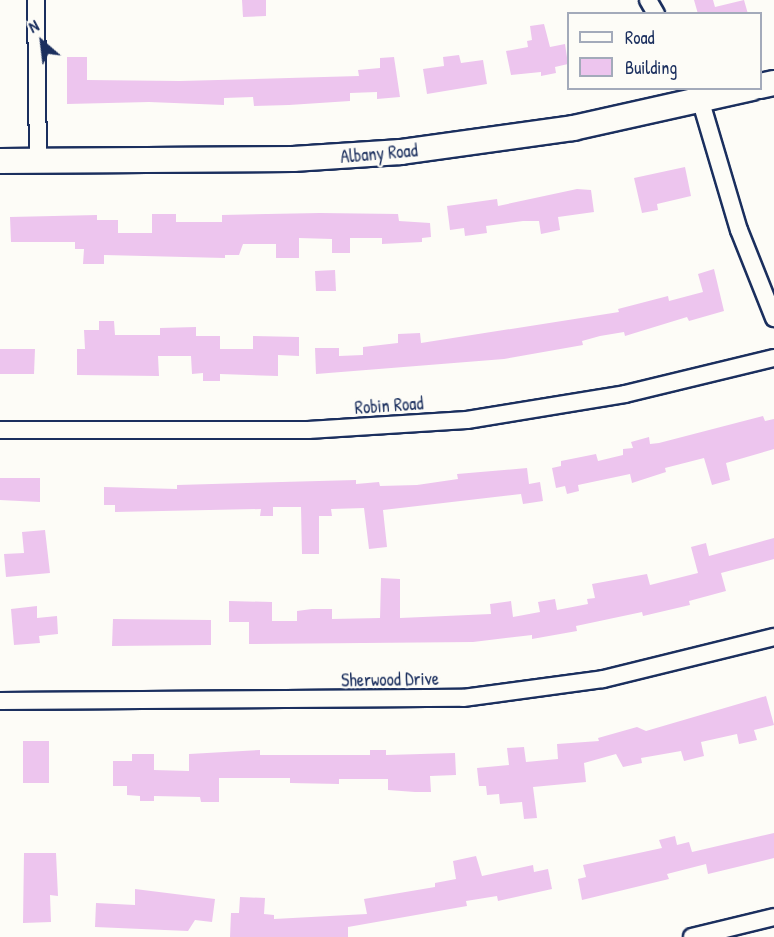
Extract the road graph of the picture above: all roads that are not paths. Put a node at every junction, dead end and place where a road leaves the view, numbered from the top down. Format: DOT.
graph roads {
  1 [pos="36,0"];
  2 [pos="737,90"];
  3 [pos="700,95"];
  4 [pos="0,161"];
  5 [pos="38,161"];
  6 [pos="774,318"];
  7 [pos="774,358"];
  8 [pos="0,430"];
  9 [pos="774,637"];
  10 [pos="0,701"];
  11 [pos="774,916"];
  12 [pos="692,937"];
  1 -- 5 [label="street"];
  2 -- 3 [label="street, Albany Road"];
  3 -- 5 [label="street, Albany Road"];
  3 -- 6 [label="street"];
  4 -- 5 [label="street, Albany Road"];
  7 -- 8 [label="street, Robin Road"];
  9 -- 10 [label="street, Sherwood Drive"];
  11 -- 12 [label="street"];
}
